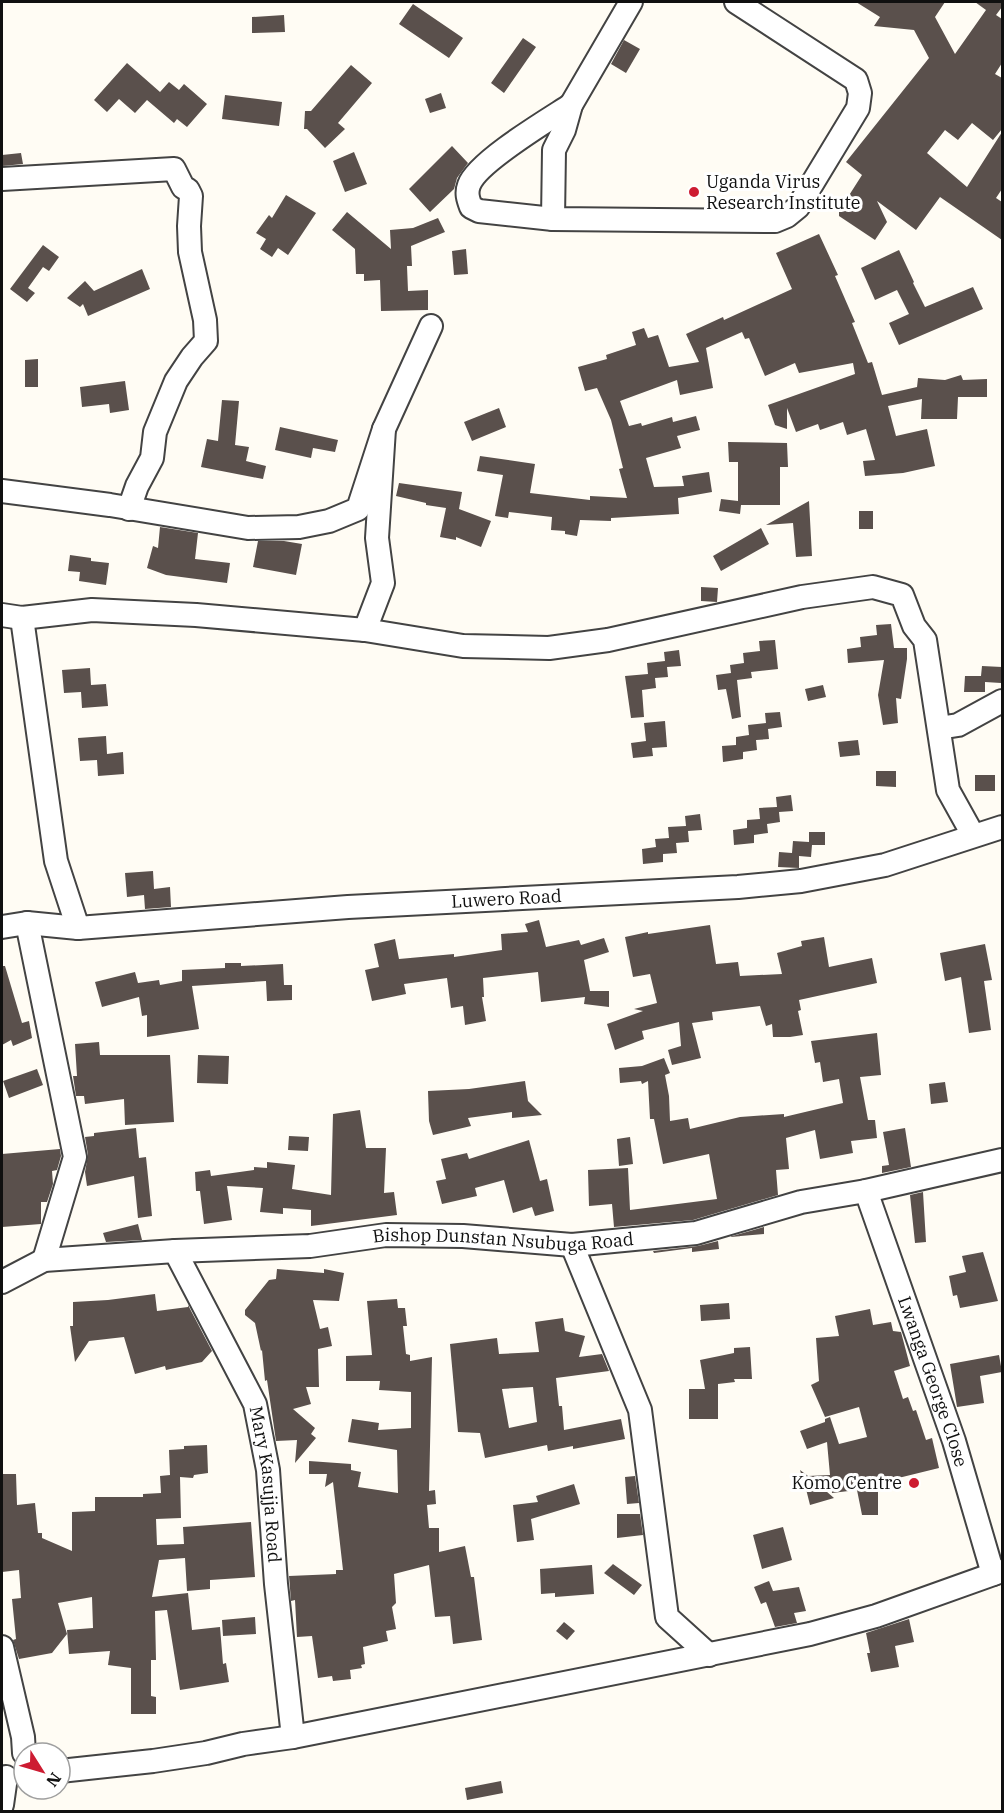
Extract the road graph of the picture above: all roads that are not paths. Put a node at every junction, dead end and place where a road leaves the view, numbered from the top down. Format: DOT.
graph roads {
  1 [pos="631,2"];
  2 [pos="735,2"];
  3 [pos="571,105"];
  4 [pos="2,179"];
  5 [pos="553,219"];
  6 [pos="430,326"];
  7 [pos="384,429"];
  8 [pos="2,491"];
  9 [pos="129,509"];
  10 [pos="12,616"];
  11 [pos="364,630"];
  12 [pos="1002,701"];
  13 [pos="939,728"];
  14 [pos="1002,827"];
  15 [pos="973,835"];
  16 [pos="27,922"];
  17 [pos="2,927"];
  18 [pos="78,928"];
  19 [pos="1002,1160"];
  20 [pos="866,1191"];
  21 [pos="572,1245"];
  22 [pos="174,1251"];
  23 [pos="44,1260"];
  24 [pos="2,1282"];
  25 [pos="998,1573"];
  26 [pos="2,1647"];
  27 [pos="709,1655"];
  28 [pos="293,1737"];
  29 [pos="23,1741"];
  30 [pos="72,1770"];
  31 [pos="11,1776"];
  32 [pos="2,1805"];
  1 -- 3 [label="street"];
  2 -- 5 [label="street"];
  3 -- 5 [label="street"];
  3 -- 5 [label="street"];
  4 -- 9 [label="street"];
  6 -- 7 [label="street"];
  7 -- 9 [label="street"];
  7 -- 11 [label="street"];
  8 -- 9 [label="street"];
  10 -- 11 [label="street"];
  10 -- 18 [label="street"];
  11 -- 13 [label="street"];
  12 -- 13 [label="street"];
  13 -- 15 [label="street"];
  14 -- 15 [label="street, Luwero Road"];
  15 -- 18 [label="street, Luwero Road"];
  16 -- 17 [label="street, Luwero Road"];
  16 -- 18 [label="street, Luwero Road"];
  16 -- 23 [label="street"];
  19 -- 20 [label="street, Bishop Dunstan Nsubuga Road"];
  20 -- 21 [label="street, Bishop Dunstan Nsubuga Road"];
  20 -- 25 [label="street, Lwanga George Close"];
  21 -- 22 [label="street, Bishop Dunstan Nsubuga Road"];
  21 -- 27 [label="street"];
  22 -- 23 [label="street, Bishop Dunstan Nsubuga Road"];
  22 -- 28 [label="street, Mary Kasujja Road"];
  23 -- 24 [label="street, Bishop Dunstan Nsubuga Road"];
  25 -- 27 [label="street"];
  26 -- 29 [label="street"];
  27 -- 28 [label="street"];
  28 -- 30 [label="street"];
  31 -- 32 [label="street"];
}
